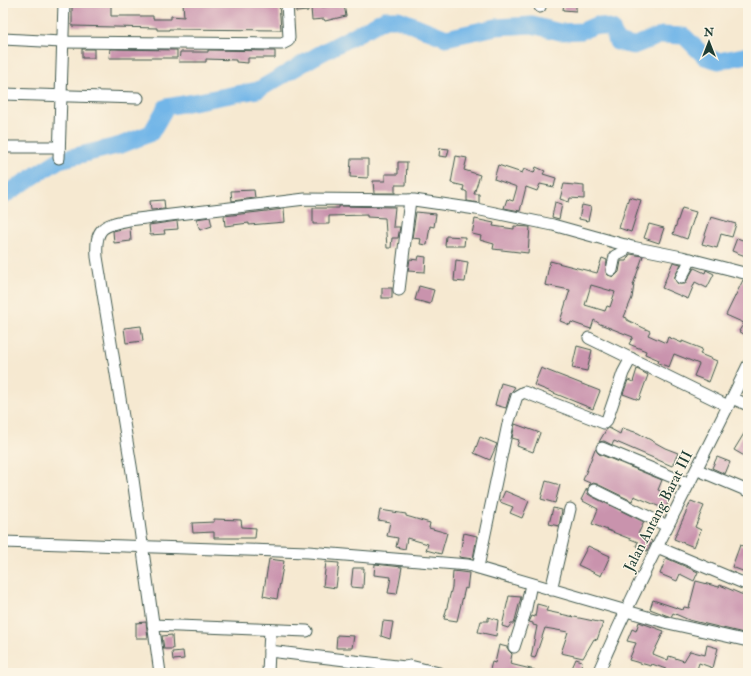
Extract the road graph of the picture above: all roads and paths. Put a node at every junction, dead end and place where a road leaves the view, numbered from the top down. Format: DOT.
graph roads {
  1 [pos="64,3"];
  2 [pos="287,3"];
  3 [pos="3,39"];
  4 [pos="62,42"];
  5 [pos="3,94"];
  6 [pos="60,96"];
  7 [pos="138,98"];
  8 [pos="3,147"];
  9 [pos="410,200"];
  10 [pos="626,246"];
  11 [pos="691,259"];
  12 [pos="612,270"];
  13 [pos="748,274"];
  14 [pos="681,278"];
  15 [pos="399,290"];
  16 [pos="589,338"];
  17 [pos="631,358"];
  18 [pos="748,365"];
  19 [pos="730,402"];
  20 [pos="748,405"];
  21 [pos="602,448"];
  22 [pos="698,470"];
  23 [pos="689,484"];
  24 [pos="594,490"];
  25 [pos="748,491"];
  26 [pos="570,509"];
  27 [pos="667,526"];
  28 [pos="3,542"];
  29 [pos="143,546"];
  30 [pos="657,547"];
  31 [pos="478,567"];
  32 [pos="531,584"];
  33 [pos="748,585"];
  34 [pos="551,590"];
  35 [pos="625,610"];
  36 [pos="153,625"];
  37 [pos="270,630"];
  38 [pos="307,630"];
  39 [pos="748,641"];
  40 [pos="514,647"];
  41 [pos="269,651"];
  42 [pos="403,670"];
  43 [pos="160,673"];
  44 [pos="268,673"];
  45 [pos="439,673"];
  46 [pos="598,673"];
  1 -- 4 [label="street"];
  2 -- 4 [label="street"];
  3 -- 4 [label="street"];
  4 -- 6 [label="street"];
  5 -- 6 [label="street"];
  6 -- 7 [label="street"];
  6 -- 8 [label="street"];
  9 -- 10 [label="street"];
  9 -- 15 [label="street"];
  9 -- 29 [label="street"];
  10 -- 11 [label="street"];
  10 -- 12 [label="street"];
  11 -- 13 [label="street"];
  11 -- 14 [label="street"];
  16 -- 17 [label="street"];
  17 -- 19 [label="street"];
  17 -- 31 [label="street"];
  18 -- 19 [label="street, Jalan Antang Barat III"];
  19 -- 20 [label="street"];
  19 -- 22 [label="street, Jalan Antang Barat III"];
  21 -- 23 [label="street"];
  22 -- 23 [label="street, Jalan Antang Barat III"];
  22 -- 25 [label="street"];
  23 -- 27 [label="street, Jalan Antang Barat III"];
  24 -- 27 [label="street"];
  26 -- 34 [label="street"];
  27 -- 30 [label="street, Jalan Antang Barat III"];
  28 -- 29 [label="street"];
  29 -- 31 [label="street"];
  29 -- 36 [label="street"];
  30 -- 33 [label="street"];
  30 -- 35 [label="street, Jalan Antang Barat III"];
  31 -- 32 [label="street"];
  32 -- 34 [label="street"];
  32 -- 40 [label="street"];
  34 -- 35 [label="street"];
  35 -- 39 [label="street"];
  35 -- 46 [label="street, Jalan Antang Barat III"];
  36 -- 37 [label="street"];
  36 -- 43 [label="street"];
  37 -- 38 [label="street"];
  37 -- 41 [label="street"];
  41 -- 42 [label="street"];
  41 -- 44 [label="street"];
  42 -- 45 [label="street"];
}
